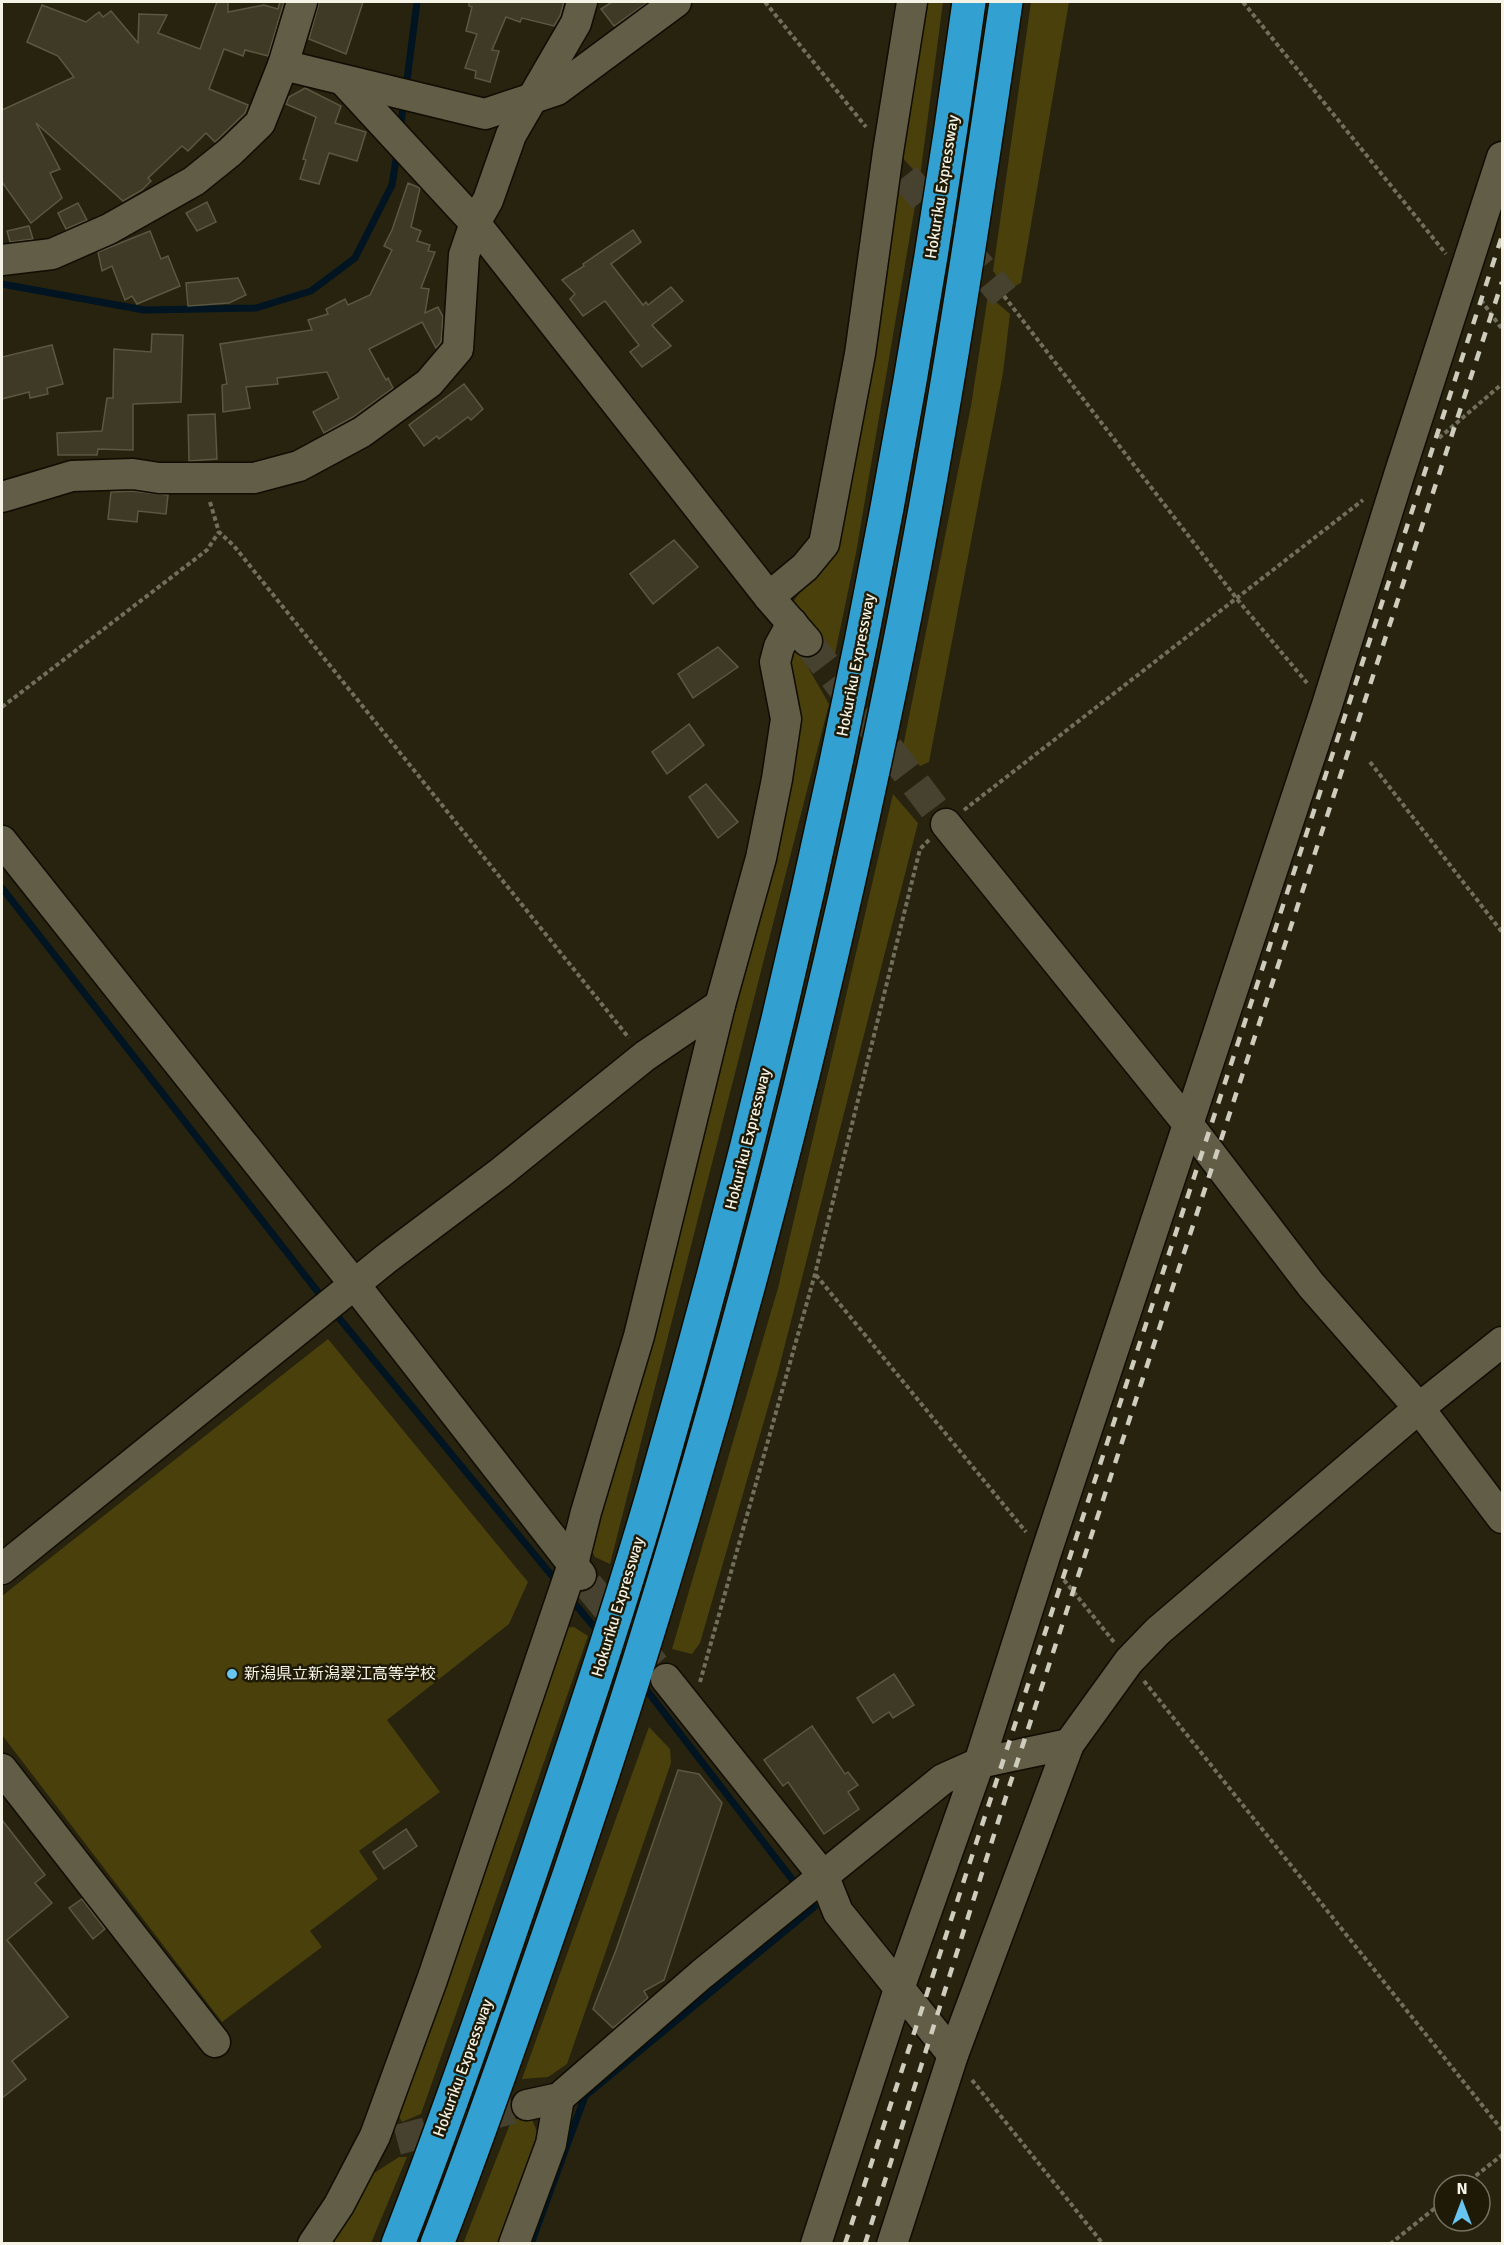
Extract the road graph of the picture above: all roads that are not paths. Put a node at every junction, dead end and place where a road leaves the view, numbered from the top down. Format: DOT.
graph roads {
  1 [pos="302,2"];
  2 [pos="582,2"];
  3 [pos="676,2"];
  4 [pos="912,2"];
  5 [pos="969,2"];
  6 [pos="1006,2"];
  7 [pos="283,65"];
  8 [pos="344,81"];
  9 [pos="531,97"];
  10 [pos="1503,157"];
  11 [pos="475,223"];
  12 [pos="2,260"];
  13 [pos="2,497"];
  14 [pos="769,597"];
  15 [pos="946,824"];
  16 [pos="2,841"];
  17 [pos="720,1005"];
  18 [pos="1188,1124"];
  19 [pos="355,1285"];
  20 [pos="1503,1342"];
  21 [pos="1419,1408"];
  22 [pos="1503,1518"];
  23 [pos="2,1569"];
  24 [pos="581,1575"];
  25 [pos="674,1690"];
  26 [pos="1069,1744"];
  27 [pos="979,1763"];
  28 [pos="2,1769"];
  29 [pos="824,1877"];
  30 [pos="899,1989"];
  31 [pos="215,2042"];
  32 [pos="953,2055"];
  33 [pos="560,2098"];
  34 [pos="527,2105"];
  35 [pos="313,2244"];
  36 [pos="398,2244"];
  37 [pos="437,2244"];
  38 [pos="514,2244"];
  39 [pos="816,2244"];
  40 [pos="892,2244"];
  1 -- 7 [label="street"];
  2 -- 9 [label="street"];
  3 -- 9 [label="street"];
  4 -- 14 [label="street"];
  5 -- 36 [label="highway, Hokuriku Expressway"];
  6 -- 37 [label="highway"];
  7 -- 8 [label="street"];
  7 -- 12 [label="street"];
  8 -- 9 [label="street"];
  8 -- 11 [label="street"];
  9 -- 11 [label="street"];
  10 -- 18 [label="street"];
  11 -- 13 [label="street"];
  11 -- 14 [label="street"];
  14 -- 17 [label="street"];
  15 -- 18 [label="street"];
  16 -- 19 [label="street"];
  17 -- 19 [label="street"];
  17 -- 24 [label="street"];
  18 -- 21 [label="street"];
  18 -- 27 [label="street"];
  19 -- 23 [label="street"];
  19 -- 24 [label="street"];
  20 -- 21 [label="street"];
  21 -- 22 [label="street"];
  21 -- 26 [label="street"];
  24 -- 35 [label="street"];
  25 -- 29 [label="street"];
  26 -- 27 [label="street"];
  26 -- 32 [label="street"];
  27 -- 29 [label="street"];
  27 -- 30 [label="street"];
  28 -- 31 [label="street"];
  29 -- 30 [label="street"];
  29 -- 33 [label="street"];
  30 -- 32 [label="street"];
  30 -- 39 [label="street"];
  32 -- 40 [label="street"];
  33 -- 34 [label="street"];
  33 -- 38 [label="street"];
}
